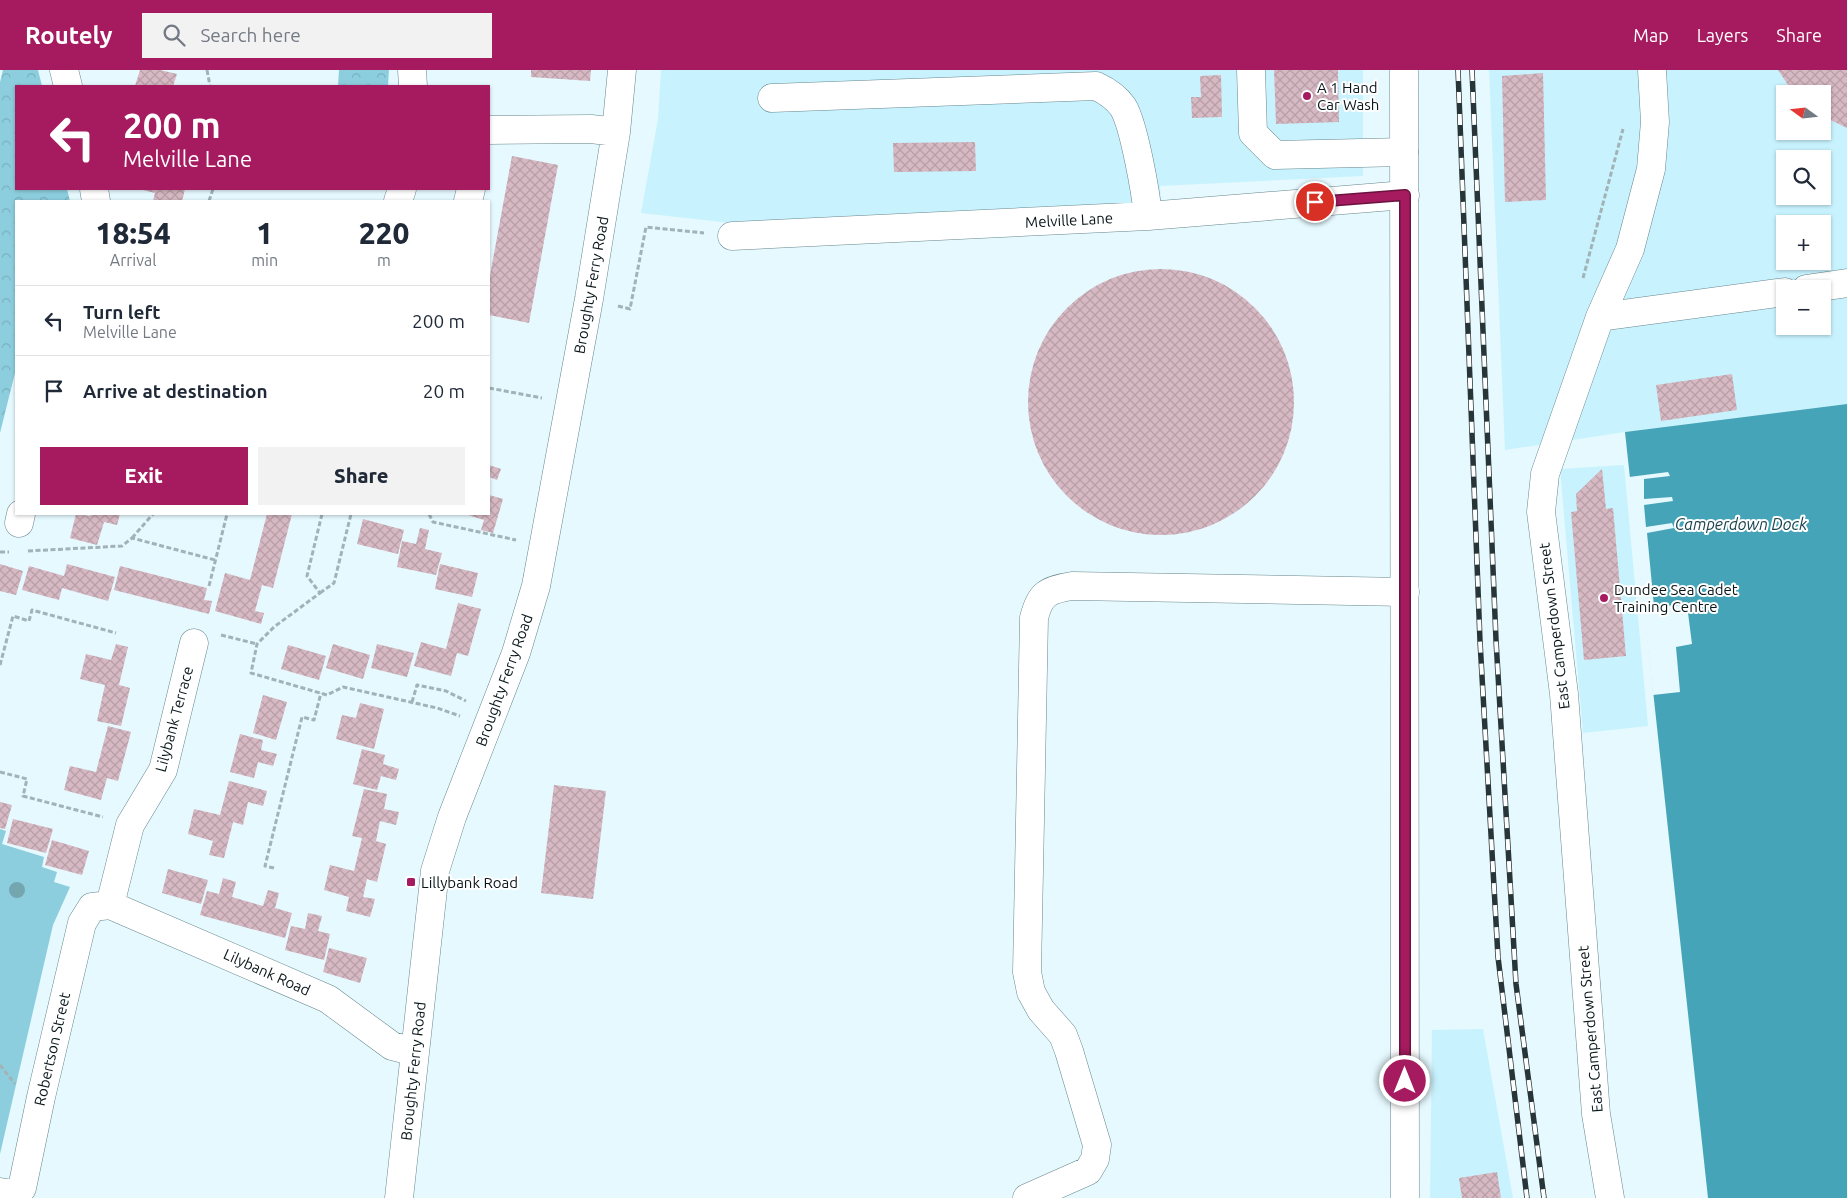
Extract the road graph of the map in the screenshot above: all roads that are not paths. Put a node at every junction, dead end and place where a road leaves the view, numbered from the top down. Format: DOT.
graph roads {
  1 [pos="64,70"];
  2 [pos="412,70"];
  3 [pos="622,70"];
  4 [pos="1251,70"];
  5 [pos="1404,70"];
  6 [pos="1652,70"];
  7 [pos="68,85"];
  8 [pos="412,85"];
  9 [pos="772,98"];
  10 [pos="490,130"];
  11 [pos="616,132"];
  12 [pos="1404,152"];
  13 [pos="1405,195"];
  14 [pos="1148,216"];
  15 [pos="732,236"];
  16 [pos="1847,283"];
  17 [pos="1831,285"];
  18 [pos="1776,293"];
  19 [pos="1600,317"];
  20 [pos="1405,592"];
  21 [pos="194,643"];
  22 [pos="110,905"];
  23 [pos="415,1052"];
  24 [pos="0,1192"];
  25 [pos="400,1198"];
  26 [pos="1027,1198"];
  27 [pos="1405,1198"];
  28 [pos="1610,1198"];
  1 -- 7 [label="main road"];
  2 -- 8 [label="main road"];
  3 -- 11 [label="main road, Broughty Ferry Road"];
  4 -- 12 [label="main road"];
  5 -- 12 [label="main road"];
  6 -- 19 [label="main road, East Camperdown Street"];
  9 -- 14 [label="main road"];
  10 -- 11 [label="main road"];
  11 -- 23 [label="main road, Broughty Ferry Road"];
  12 -- 13 [label="main road"];
  13 -- 14 [label="main road, Melville Lane"];
  13 -- 20 [label="main road"];
  14 -- 15 [label="main road, Melville Lane"];
  16 -- 17 [label="main road"];
  18 -- 19 [label="main road"];
  19 -- 28 [label="main road, East Camperdown Street"];
  20 -- 26 [label="main road"];
  20 -- 27 [label="main road"];
  21 -- 22 [label="main road, Lilybank Terrace"];
  22 -- 23 [label="main road, Lilybank Road"];
  22 -- 24 [label="main road, Robertson Street"];
  23 -- 25 [label="main road, Broughty Ferry Road"];
}
